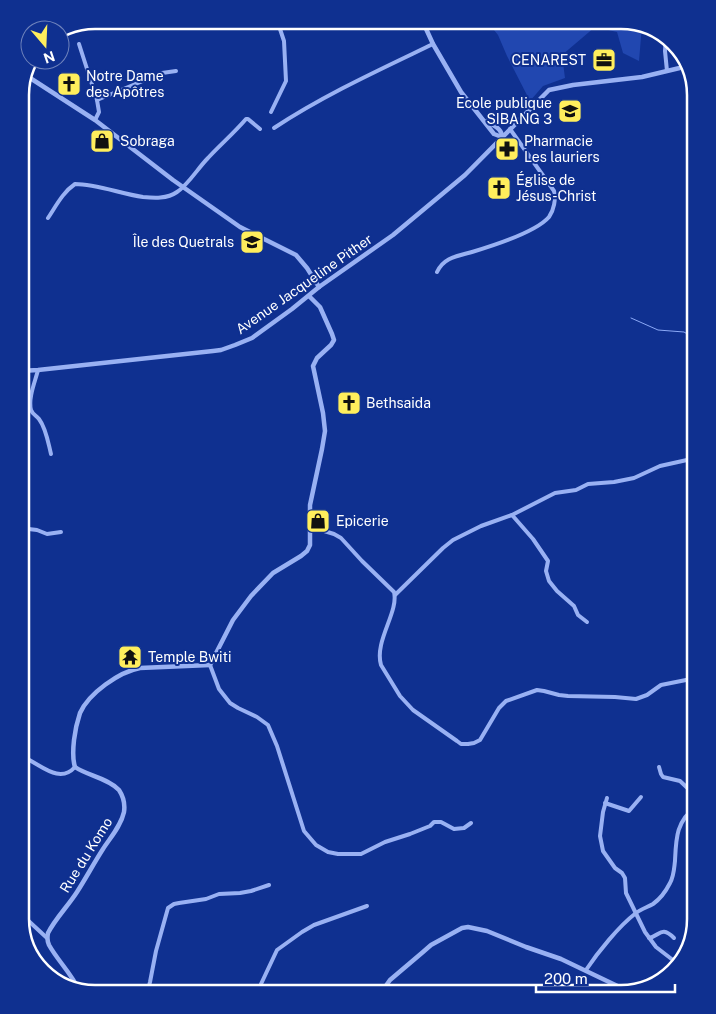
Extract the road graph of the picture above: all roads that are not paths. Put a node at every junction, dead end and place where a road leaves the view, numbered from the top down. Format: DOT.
graph roads {
  1 [pos="280,29"];
  2 [pos="426,29"];
  3 [pos="79,44"];
  4 [pos="433,44"];
  5 [pos="665,46"];
  6 [pos="681,67"];
  7 [pos="667,70"];
  8 [pos="176,71"];
  9 [pos="31,79"];
  10 [pos="97,100"];
  11 [pos="270,112"];
  12 [pos="95,120"];
  13 [pos="516,123"];
  14 [pos="492,127"];
  15 [pos="274,128"];
  16 [pos="260,129"];
  17 [pos="510,129"];
  18 [pos="502,137"];
  19 [pos="491,150"];
  20 [pos="183,186"];
  21 [pos="48,218"];
  22 [pos="437,272"];
  23 [pos="320,287"];
  24 [pos="309,296"];
  25 [pos="29,370"];
  26 [pos="38,370"];
  27 [pos="51,454"];
  28 [pos="687,460"];
  29 [pos="512,516"];
  30 [pos="311,527"];
  31 [pos="29,529"];
  32 [pos="61,532"];
  33 [pos="395,595"];
  34 [pos="587,622"];
  35 [pos="210,665"];
  36 [pos="687,680"];
  37 [pos="29,759"];
  38 [pos="75,767"];
  39 [pos="659,767"];
  40 [pos="687,788"];
  41 [pos="641,797"];
  42 [pos="607,798"];
  43 [pos="606,803"];
  44 [pos="687,815"];
  45 [pos="471,823"];
  46 [pos="269,885"];
  47 [pos="367,906"];
  48 [pos="636,913"];
  49 [pos="29,921"];
  50 [pos="47,938"];
  51 [pos="649,938"];
  52 [pos="674,938"];
  53 [pos="673,960"];
  54 [pos="586,970"];
  55 [pos="74,982"];
  56 [pos="149,985"];
  57 [pos="261,985"];
  58 [pos="386,985"];
  59 [pos="616,985"];
  1 -- 11 [label="street"];
  2 -- 4 [label="street"];
  3 -- 10 [label="street"];
  4 -- 14 [label="street"];
  4 -- 15 [label="street"];
  5 -- 7 [label="street"];
  6 -- 7 [label="street, Avenue Jacqueline Pither"];
  7 -- 13 [label="street, Avenue Jacqueline Pither"];
  8 -- 10 [label="street"];
  9 -- 12 [label="street"];
  10 -- 12 [label="street"];
  12 -- 20 [label="street"];
  13 -- 14 [label="street"];
  13 -- 17 [label="street, Avenue Jacqueline Pither"];
  14 -- 18 [label="street"];
  14 -- 19 [label="street"];
  16 -- 20 [label="street"];
  17 -- 18 [label="street, Avenue Jacqueline Pither"];
  17 -- 22 [label="street"];
  18 -- 19 [label="street, Avenue Jacqueline Pither"];
  19 -- 23 [label="street, Avenue Jacqueline Pither"];
  20 -- 21 [label="street"];
  20 -- 23 [label="street"];
  23 -- 24 [label="street, Avenue Jacqueline Pither"];
  24 -- 26 [label="street, Avenue Jacqueline Pither"];
  24 -- 30 [label="street"];
  25 -- 26 [label="street, Avenue Jacqueline Pither"];
  26 -- 27 [label="street"];
  28 -- 29 [label="street"];
  29 -- 33 [label="street"];
  29 -- 34 [label="street"];
  30 -- 33 [label="street"];
  30 -- 35 [label="street"];
  31 -- 32 [label="street"];
  33 -- 36 [label="street"];
  35 -- 38 [label="street"];
  35 -- 45 [label="street"];
  37 -- 38 [label="street"];
  38 -- 50 [label="street, Rue du Komo"];
  39 -- 40 [label="street"];
  41 -- 43 [label="street"];
  42 -- 43 [label="street"];
  43 -- 48 [label="street"];
  44 -- 48 [label="street"];
  46 -- 56 [label="street"];
  47 -- 57 [label="street"];
  48 -- 51 [label="street"];
  48 -- 54 [label="street"];
  49 -- 50 [label="street"];
  50 -- 55 [label="street"];
  51 -- 52 [label="street"];
  51 -- 53 [label="street"];
  54 -- 58 [label="street"];
  54 -- 59 [label="street"];
}
